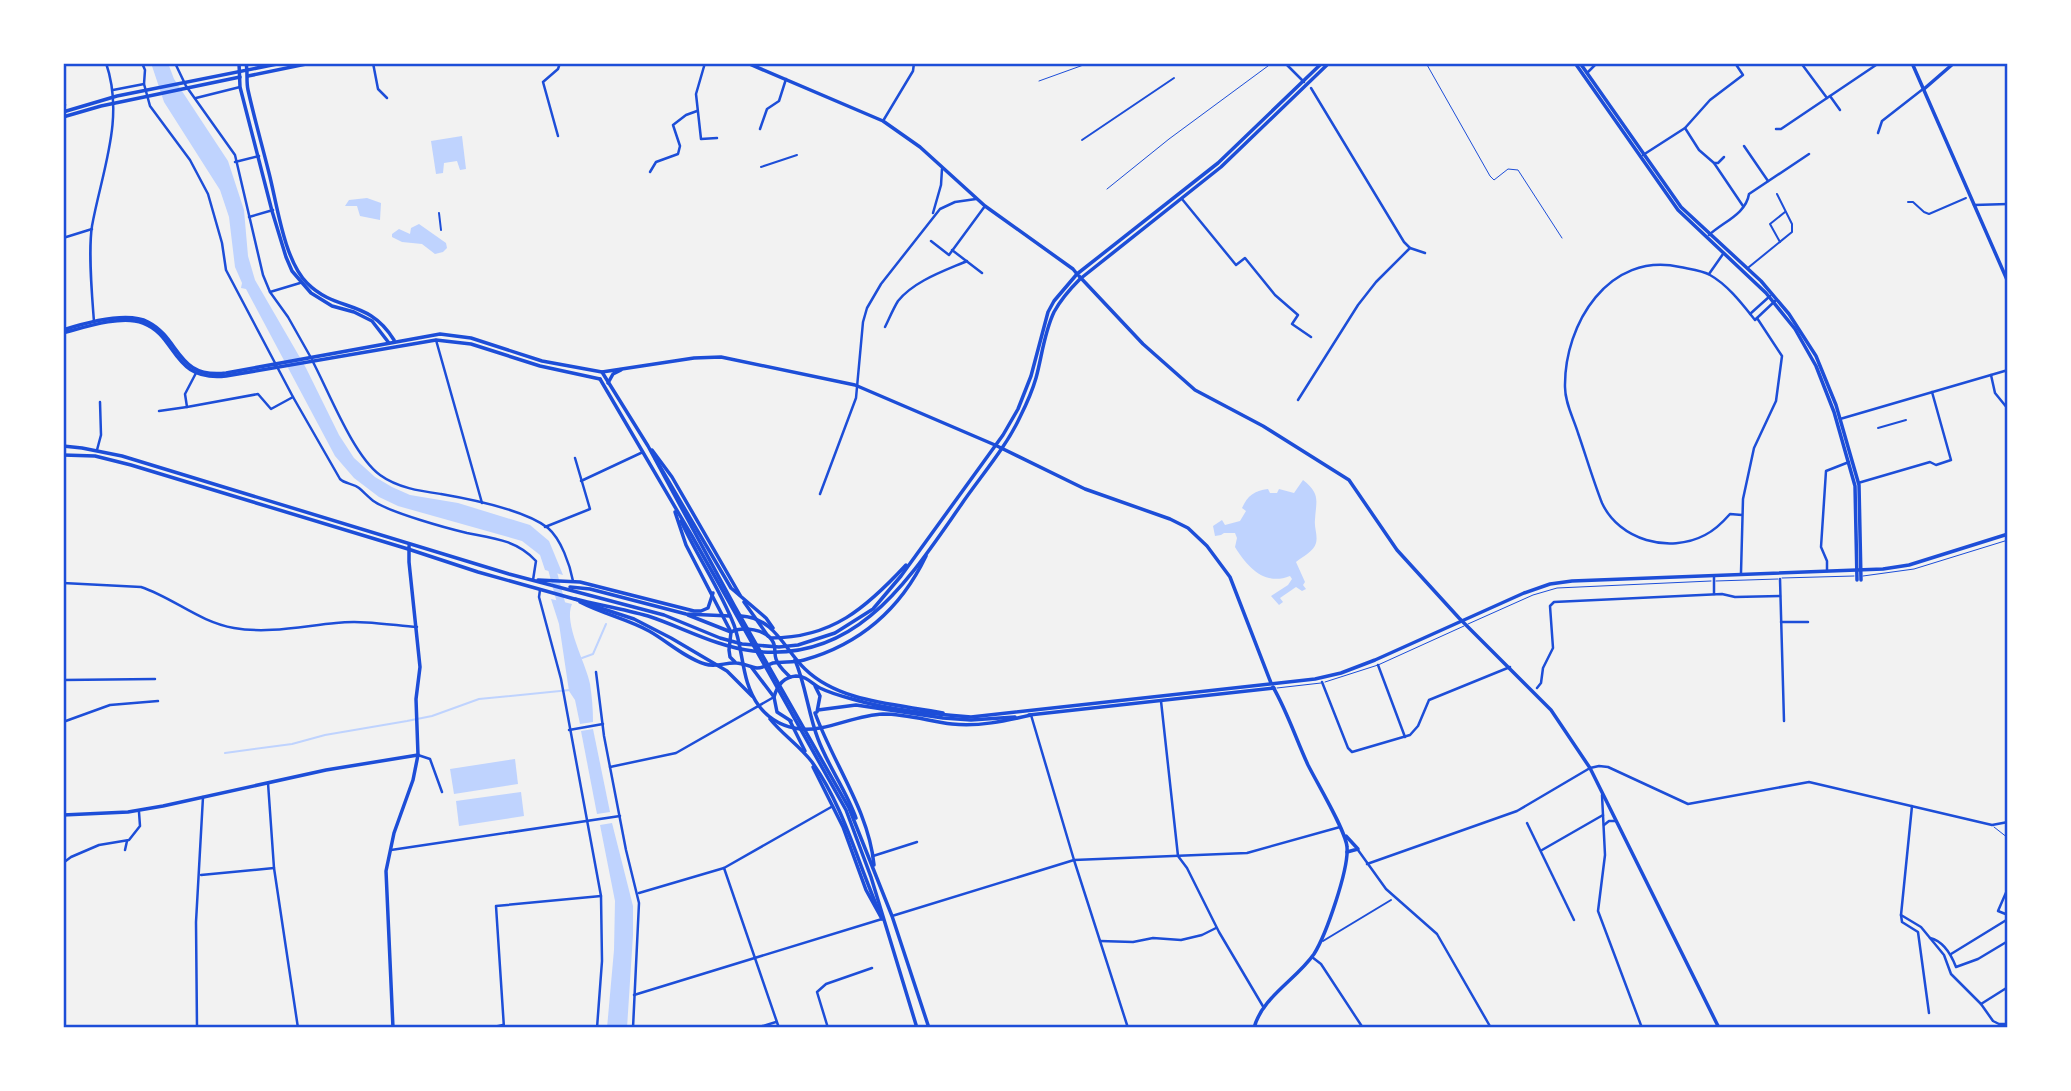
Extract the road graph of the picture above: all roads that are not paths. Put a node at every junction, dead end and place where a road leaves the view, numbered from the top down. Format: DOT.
graph roads {
  1 [pos="106,63"];
  2 [pos="142,63"];
  3 [pos="175,63"];
  4 [pos="239,63"];
  5 [pos="246,63"];
  6 [pos="282,63"];
  7 [pos="311,63"];
  8 [pos="373,63"];
  9 [pos="560,63"];
  10 [pos="705,63"];
  11 [pos="747,63"];
  12 [pos="914,63"];
  13 [pos="1089,63"];
  14 [pos="1272,63"];
  15 [pos="1285,63"];
  16 [pos="1322,63"];
  17 [pos="1329,63"];
  18 [pos="1426,63"];
  19 [pos="1577,63"];
  20 [pos="1597,63"];
  21 [pos="1735,63"];
  22 [pos="1801,63"];
  23 [pos="1880,63"];
  24 [pos="1912,63"];
  25 [pos="1954,63"];
  26 [pos="247,69"];
  27 [pos="240,71"];
  28 [pos="1587,73"];
  29 [pos="247,76"];
  30 [pos="240,77"];
  31 [pos="1174,78"];
  32 [pos="786,79"];
  33 [pos="1039,81"];
  34 [pos="144,84"];
  35 [pos="1307,84"];
  36 [pos="240,87"];
  37 [pos="1923,89"];
  38 [pos="113,90"];
  39 [pos="63,94"];
  40 [pos="1828,97"];
  41 [pos="196,98"];
  42 [pos="387,98"];
  43 [pos="65,105"];
  44 [pos="1840,110"];
  45 [pos="63,111"];
  46 [pos="697,111"];
  47 [pos="63,117"];
  48 [pos="883,121"];
  49 [pos="1685,128"];
  50 [pos="760,129"];
  51 [pos="1776,129"];
  52 [pos="1878,132"];
  53 [pos="558,136"];
  54 [pos="717,138"];
  55 [pos="1082,140"];
  56 [pos="1744,146"];
  57 [pos="1809,154"];
  58 [pos="797,155"];
  59 [pos="1643,155"];
  60 [pos="259,156"];
  61 [pos="1724,157"];
  62 [pos="235,162"];
  63 [pos="1714,163"];
  64 [pos="761,167"];
  65 [pos="943,167"];
  66 [pos="650,172"];
  67 [pos="1768,181"];
  68 [pos="1107,189"];
  69 [pos="1777,194"];
  70 [pos="1966,198"];
  71 [pos="976,199"];
  72 [pos="1182,199"];
  73 [pos="1908,202"];
  74 [pos="2008,204"];
  75 [pos="1974,205"];
  76 [pos="985,206"];
  77 [pos="1743,206"];
  78 [pos="278,209"];
  79 [pos="272,211"];
  80 [pos="1786,212"];
  81 [pos="439,213"];
  82 [pos="249,216"];
  83 [pos="932,216"];
  84 [pos="92,229"];
  85 [pos="441,230"];
  86 [pos="1709,235"];
  87 [pos="63,238"];
  88 [pos="1562,238"];
  89 [pos="931,241"];
  90 [pos="1780,242"];
  91 [pos="1410,248"];
  92 [pos="952,250"];
  93 [pos="1424,253"];
  94 [pos="1724,253"];
  95 [pos="967,261"];
  96 [pos="1748,268"];
  97 [pos="982,273"];
  98 [pos="1709,274"];
  99 [pos="1079,276"];
  100 [pos="2008,282"];
  101 [pos="300,283"];
  102 [pos="270,292"];
  103 [pos="1771,295"];
  104 [pos="1776,301"];
  105 [pos="1750,314"];
  106 [pos="1757,318"];
  107 [pos="94,322"];
  108 [pos="885,327"];
  109 [pos="63,332"];
  110 [pos="1311,337"];
  111 [pos="436,340"];
  112 [pos="388,342"];
  113 [pos="395,343"];
  114 [pos="311,358"];
  115 [pos="279,364"];
  116 [pos="621,370"];
  117 [pos="2008,370"];
  118 [pos="196,373"];
  119 [pos="1991,375"];
  120 [pos="601,376"];
  121 [pos="609,382"];
  122 [pos="855,385"];
  123 [pos="608,391"];
  124 [pos="1932,392"];
  125 [pos="293,397"];
  126 [pos="1298,400"];
  127 [pos="100,402"];
  128 [pos="187,407"];
  129 [pos="2008,409"];
  130 [pos="159,411"];
  131 [pos="1839,420"];
  132 [pos="1906,420"];
  133 [pos="1878,428"];
  134 [pos="63,445"];
  135 [pos="995,445"];
  136 [pos="648,446"];
  137 [pos="1000,448"];
  138 [pos="97,450"];
  139 [pos="643,452"];
  140 [pos="63,456"];
  141 [pos="575,458"];
  142 [pos="1851,461"];
  143 [pos="581,481"];
  144 [pos="1858,483"];
  145 [pos="820,494"];
  146 [pos="482,503"];
  147 [pos="672,503"];
  148 [pos="1742,515"];
  149 [pos="545,527"];
  150 [pos="686,528"];
  151 [pos="2008,534"];
  152 [pos="2008,540"];
  153 [pos="409,546"];
  154 [pos="929,549"];
  155 [pos="912,559"];
  156 [pos="1827,572"];
  157 [pos="1741,575"];
  158 [pos="1859,576"];
  159 [pos="1714,578"];
  160 [pos="1780,579"];
  161 [pos="534,580"];
  162 [pos="545,581"];
  163 [pos="573,582"];
  164 [pos="63,583"];
  165 [pos="561,586"];
  166 [pos="540,589"];
  167 [pos="713,593"];
  168 [pos="1714,594"];
  169 [pos="1780,596"];
  170 [pos="575,599"];
  171 [pos="663,603"];
  172 [pos="1545,611"];
  173 [pos="1551,611"];
  174 [pos="1781,622"];
  175 [pos="1808,622"];
  176 [pos="1465,623"];
  177 [pos="417,627"];
  178 [pos="775,630"];
  179 [pos="731,633"];
  180 [pos="769,637"];
  181 [pos="777,645"];
  182 [pos="793,655"];
  183 [pos="735,662"];
  184 [pos="776,662"];
  185 [pos="787,663"];
  186 [pos="1378,665"];
  187 [pos="751,666"];
  188 [pos="1510,667"];
  189 [pos="785,671"];
  190 [pos="596,672"];
  191 [pos="790,677"];
  192 [pos="155,679"];
  193 [pos="63,680"];
  194 [pos="1322,682"];
  195 [pos="1271,683"];
  196 [pos="814,684"];
  197 [pos="1274,688"];
  198 [pos="1536,688"];
  199 [pos="752,695"];
  200 [pos="774,697"];
  201 [pos="158,701"];
  202 [pos="1161,701"];
  203 [pos="764,712"];
  204 [pos="817,712"];
  205 [pos="1031,715"];
  206 [pos="971,717"];
  207 [pos="790,721"];
  208 [pos="1784,721"];
  209 [pos="63,722"];
  210 [pos="603,724"];
  211 [pos="569,730"];
  212 [pos="1405,737"];
  213 [pos="418,755"];
  214 [pos="610,767"];
  215 [pos="1590,768"];
  216 [pos="268,783"];
  217 [pos="1602,791"];
  218 [pos="442,792"];
  219 [pos="203,797"];
  220 [pos="833,806"];
  221 [pos="1912,806"];
  222 [pos="849,808"];
  223 [pos="138,810"];
  224 [pos="63,815"];
  225 [pos="1603,815"];
  226 [pos="620,816"];
  227 [pos="1616,821"];
  228 [pos="587,822"];
  229 [pos="2008,822"];
  230 [pos="1527,823"];
  231 [pos="1992,825"];
  232 [pos="1340,827"];
  233 [pos="1603,827"];
  234 [pos="1344,834"];
  235 [pos="2008,838"];
  236 [pos="127,841"];
  237 [pos="917,842"];
  238 [pos="1358,849"];
  239 [pos="125,850"];
  240 [pos="389,850"];
  241 [pos="1541,850"];
  242 [pos="1347,852"];
  243 [pos="873,856"];
  244 [pos="1178,856"];
  245 [pos="1074,860"];
  246 [pos="63,863"];
  247 [pos="1367,864"];
  248 [pos="724,867"];
  249 [pos="274,868"];
  250 [pos="874,870"];
  251 [pos="199,875"];
  252 [pos="2008,888"];
  253 [pos="638,893"];
  254 [pos="601,896"];
  255 [pos="1391,900"];
  256 [pos="1901,915"];
  257 [pos="892,916"];
  258 [pos="2008,917"];
  259 [pos="882,919"];
  260 [pos="1574,920"];
  261 [pos="1217,927"];
  262 [pos="1930,938"];
  263 [pos="1100,941"];
  264 [pos="2008,941"];
  265 [pos="1321,942"];
  266 [pos="1950,955"];
  267 [pos="1312,957"];
  268 [pos="756,958"];
  269 [pos="872,968"];
  270 [pos="2008,987"];
  271 [pos="634,995"];
  272 [pos="1981,1004"];
  273 [pos="1264,1008"];
  274 [pos="1929,1013"];
  275 [pos="777,1022"];
  276 [pos="2008,1024"];
  277 [pos="504,1026"];
  278 [pos="197,1028"];
  279 [pos="298,1028"];
  280 [pos="393,1028"];
  281 [pos="489,1028"];
  282 [pos="597,1028"];
  283 [pos="633,1028"];
  284 [pos="756,1028"];
  285 [pos="779,1028"];
  286 [pos="828,1028"];
  287 [pos="917,1028"];
  288 [pos="929,1028"];
  289 [pos="1128,1028"];
  290 [pos="1254,1028"];
  291 [pos="1363,1028"];
  292 [pos="1491,1028"];
  293 [pos="1642,1028"];
  294 [pos="1719,1028"];
  1 -- 38 [label="street"];
  2 -- 34 [label="street"];
  3 -- 41 [label="street"];
  4 -- 27 [label="main road"];
  5 -- 26 [label="main road"];
  6 -- 26 [label="main road"];
  7 -- 29 [label="main road"];
  8 -- 42 [label="street"];
  9 -- 53 [label="street"];
  10 -- 46 [label="street"];
  11 -- 32 [label="main road"];
  12 -- 48 [label="street"];
  13 -- 33 [label="lane"];
  14 -- 68 [label="lane"];
  15 -- 35 [label="street"];
  16 -- 35 [label="main road"];
  17 -- 35 [label="main road"];
  18 -- 88 [label="lane"];
  19 -- 28 [label="main road"];
  19 -- 94 [label="main road"];
  20 -- 28 [label="street"];
  21 -- 49 [label="street"];
  22 -- 40 [label="street"];
  23 -- 40 [label="street"];
  24 -- 37 [label="main road"];
  25 -- 37 [label="main road"];
  26 -- 27 [label="main road"];
  26 -- 29 [label="main road"];
  27 -- 30 [label="main road"];
  27 -- 45 [label="main road"];
  28 -- 59 [label="main road"];
  29 -- 30 [label="main road"];
  29 -- 78 [label="main road"];
  30 -- 36 [label="main road"];
  30 -- 47 [label="main road"];
  31 -- 55 [label="street"];
  32 -- 48 [label="main road"];
  32 -- 50 [label="street"];
  34 -- 38 [label="street"];
  34 -- 115 [label="street"];
  35 -- 72 [label="main road"];
  35 -- 91 [label="street"];
  35 -- 99 [label="main road"];
  36 -- 41 [label="street"];
  36 -- 60 [label="main road"];
  37 -- 52 [label="street"];
  37 -- 75 [label="main road"];
  38 -- 84 [label="street"];
  39 -- 43 [label="street"];
  40 -- 44 [label="street"];
  40 -- 51 [label="street"];
  41 -- 62 [label="street"];
  46 -- 54 [label="street"];
  46 -- 66 [label="street"];
  48 -- 65 [label="main road"];
  49 -- 59 [label="street"];
  49 -- 63 [label="street"];
  56 -- 67 [label="street"];
  57 -- 67 [label="street"];
  58 -- 64 [label="street"];
  59 -- 86 [label="main road"];
  60 -- 62 [label="street"];
  60 -- 79 [label="main road"];
  61 -- 63 [label="street"];
  62 -- 82 [label="street"];
  63 -- 77 [label="street"];
  65 -- 71 [label="main road"];
  65 -- 83 [label="street"];
  67 -- 77 [label="street"];
  69 -- 80 [label="street"];
  70 -- 73 [label="street"];
  71 -- 76 [label="main road"];
  71 -- 83 [label="street"];
  72 -- 99 [label="main road"];
  72 -- 110 [label="street"];
  74 -- 75 [label="street"];
  75 -- 100 [label="main road"];
  76 -- 92 [label="street"];
  76 -- 99 [label="main road"];
  77 -- 86 [label="street"];
  78 -- 79 [label="street"];
  78 -- 113 [label="main road"];
  79 -- 82 [label="street"];
  79 -- 101 [label="main road"];
  80 -- 90 [label="street"];
  80 -- 90 [label="street"];
  81 -- 85 [label="street"];
  82 -- 102 [label="street"];
  83 -- 122 [label="street"];
  84 -- 87 [label="street"];
  84 -- 107 [label="street"];
  86 -- 96 [label="main road"];
  89 -- 92 [label="street"];
  90 -- 96 [label="street"];
  91 -- 93 [label="street"];
  91 -- 126 [label="street"];
  92 -- 95 [label="street"];
  94 -- 98 [label="street"];
  94 -- 103 [label="main road"];
  95 -- 97 [label="street"];
  95 -- 108 [label="street"];
  96 -- 103 [label="main road"];
  98 -- 105 [label="street"];
  98 -- 148 [label="street"];
  99 -- 135 [label="main road"];
  99 -- 137 [label="main road"];
  99 -- 176 [label="main road"];
  101 -- 102 [label="street"];
  101 -- 112 [label="main road"];
  102 -- 114 [label="street"];
  103 -- 104 [label="main road"];
  103 -- 105 [label="street"];
  104 -- 106 [label="street"];
  104 -- 131 [label="main road"];
  105 -- 106 [label="street"];
  106 -- 148 [label="street"];
  107 -- 109 [label="main road"];
  107 -- 115 [label="main road"];
  107 -- 118 [label="main road"];
  111 -- 113 [label="main road"];
  111 -- 120 [label="main road"];
  111 -- 146 [label="street"];
  112 -- 113 [label="main road"];
  112 -- 114 [label="main road"];
  113 -- 114 [label="main road"];
  113 -- 120 [label="main road"];
  114 -- 115 [label="main road"];
  114 -- 146 [label="street"];
  115 -- 118 [label="main road"];
  115 -- 125 [label="street"];
  116 -- 120 [label="main road"];
  116 -- 121 [label="main road"];
  116 -- 122 [label="main road"];
  117 -- 119 [label="street"];
  118 -- 128 [label="street"];
  119 -- 124 [label="street"];
  119 -- 129 [label="street"];
  120 -- 121 [label="main road"];
  120 -- 123 [label="main road"];
  121 -- 123 [label="main road"];
  121 -- 136 [label="main road"];
  122 -- 135 [label="main road"];
  122 -- 145 [label="street"];
  123 -- 139 [label="main road"];
  124 -- 131 [label="street"];
  124 -- 144 [label="street"];
  125 -- 128 [label="street"];
  125 -- 161 [label="street"];
  127 -- 138 [label="street"];
  128 -- 130 [label="street"];
  131 -- 142 [label="main road"];
  132 -- 133 [label="street"];
  134 -- 138 [label="main road"];
  135 -- 137 [label="main road"];
  135 -- 155 [label="main road"];
  136 -- 178 [label="main road"];
  136 -- 180 [label="main road"];
  136 -- 222 [label="main road"];
  137 -- 154 [label="main road"];
  137 -- 195 [label="main road"];
  138 -- 153 [label="main road"];
  139 -- 143 [label="street"];
  139 -- 147 [label="main road"];
  140 -- 153 [label="main road"];
  141 -- 143 [label="street"];
  142 -- 144 [label="main road"];
  142 -- 156 [label="street"];
  142 -- 158 [label="main road"];
  143 -- 149 [label="street"];
  144 -- 158 [label="main road"];
  146 -- 149 [label="street"];
  147 -- 150 [label="main road"];
  147 -- 167 [label="main road"];
  148 -- 157 [label="street"];
  149 -- 163 [label="street"];
  150 -- 199 [label="main road"];
  150 -- 222 [label="main road"];
  151 -- 158 [label="main road"];
  152 -- 158 [label="lane"];
  153 -- 161 [label="main road"];
  153 -- 166 [label="main road"];
  153 -- 177 [label="main road"];
  154 -- 170 [label="main road"];
  154 -- 185 [label="main road"];
  155 -- 180 [label="main road"];
  155 -- 181 [label="main road"];
  156 -- 157 [label="main road"];
  156 -- 158 [label="main road"];
  157 -- 159 [label="main road"];
  158 -- 160 [label="lane"];
  159 -- 160 [label="lane"];
  159 -- 168 [label="street"];
  159 -- 176 [label="main road"];
  160 -- 169 [label="street"];
  161 -- 162 [label="main road"];
  162 -- 163 [label="main road"];
  162 -- 165 [label="main road"];
  163 -- 171 [label="main road"];
  164 -- 177 [label="street"];
  165 -- 178 [label="main road"];
  165 -- 181 [label="main road"];
  166 -- 170 [label="main road"];
  166 -- 211 [label="street"];
  167 -- 171 [label="main road"];
  167 -- 179 [label="main road"];
  168 -- 169 [label="street"];
  168 -- 173 [label="street"];
  169 -- 174 [label="street"];
  170 -- 183 [label="main road"];
  170 -- 199 [label="main road"];
  171 -- 179 [label="main road"];
  172 -- 173 [label="street"];
  173 -- 198 [label="street"];
  174 -- 175 [label="street"];
  174 -- 208 [label="street"];
  176 -- 186 [label="lane"];
  176 -- 188 [label="main road"];
  176 -- 195 [label="main road"];
  177 -- 213 [label="main road"];
  178 -- 182 [label="main road"];
  179 -- 180 [label="main road"];
  179 -- 183 [label="main road"];
  180 -- 181 [label="main road"];
  181 -- 184 [label="main road"];
  182 -- 206 [label="main road"];
  182 -- 222 [label="main road"];
  183 -- 187 [label="main road"];
  184 -- 185 [label="main road"];
  184 -- 187 [label="main road"];
  184 -- 189 [label="main road"];
  185 -- 189 [label="main road"];
  186 -- 194 [label="lane"];
  186 -- 212 [label="street"];
  187 -- 200 [label="main road"];
  188 -- 212 [label="street"];
  188 -- 215 [label="main road"];
  189 -- 191 [label="main road"];
  190 -- 210 [label="street"];
  191 -- 196 [label="main road"];
  191 -- 200 [label="main road"];
  192 -- 193 [label="street"];
  194 -- 197 [label="lane"];
  194 -- 212 [label="street"];
  195 -- 197 [label="main road"];
  195 -- 206 [label="main road"];
  196 -- 204 [label="main road"];
  196 -- 206 [label="main road"];
  197 -- 202 [label="main road"];
  197 -- 232 [label="main road"];
  199 -- 203 [label="main road"];
  200 -- 207 [label="main road"];
  200 -- 214 [label="street"];
  201 -- 209 [label="street"];
  202 -- 205 [label="main road"];
  202 -- 244 [label="street"];
  203 -- 205 [label="main road"];
  203 -- 259 [label="main road"];
  204 -- 205 [label="main road"];
  204 -- 207 [label="main road"];
  204 -- 243 [label="main road"];
  205 -- 245 [label="street"];
  207 -- 220 [label="main road"];
  210 -- 211 [label="street"];
  210 -- 214 [label="street"];
  211 -- 228 [label="street"];
  213 -- 216 [label="main road"];
  213 -- 218 [label="street"];
  213 -- 240 [label="main road"];
  214 -- 226 [label="street"];
  215 -- 217 [label="main road"];
  215 -- 221 [label="street"];
  215 -- 247 [label="street"];
  216 -- 219 [label="main road"];
  216 -- 249 [label="street"];
  217 -- 225 [label="street"];
  217 -- 227 [label="main road"];
  219 -- 223 [label="main road"];
  219 -- 251 [label="street"];
  220 -- 248 [label="street"];
  220 -- 259 [label="main road"];
  221 -- 231 [label="street"];
  221 -- 256 [label="street"];
  222 -- 250 [label="main road"];
  222 -- 259 [label="main road"];
  223 -- 224 [label="main road"];
  223 -- 236 [label="street"];
  225 -- 233 [label="street"];
  225 -- 241 [label="street"];
  226 -- 228 [label="street"];
  226 -- 253 [label="street"];
  227 -- 233 [label="street"];
  227 -- 294 [label="main road"];
  228 -- 240 [label="street"];
  228 -- 254 [label="street"];
  229 -- 231 [label="street"];
  230 -- 241 [label="street"];
  231 -- 235 [label="lane"];
  232 -- 234 [label="main road"];
  232 -- 244 [label="street"];
  233 -- 293 [label="street"];
  234 -- 238 [label="main road"];
  234 -- 242 [label="main road"];
  236 -- 239 [label="street"];
  236 -- 246 [label="street"];
  237 -- 243 [label="street"];
  238 -- 242 [label="main road"];
  238 -- 247 [label="street"];
  240 -- 280 [label="main road"];
  241 -- 260 [label="street"];
  242 -- 265 [label="main road"];
  243 -- 250 [label="main road"];
  244 -- 245 [label="street"];
  244 -- 261 [label="street"];
  245 -- 257 [label="street"];
  245 -- 263 [label="street"];
  247 -- 292 [label="street"];
  248 -- 253 [label="street"];
  248 -- 268 [label="street"];
  249 -- 251 [label="street"];
  249 -- 279 [label="street"];
  250 -- 257 [label="main road"];
  251 -- 278 [label="street"];
  252 -- 258 [label="street"];
  253 -- 271 [label="street"];
  254 -- 277 [label="street"];
  254 -- 282 [label="street"];
  255 -- 265 [label="street"];
  256 -- 262 [label="street"];
  256 -- 274 [label="street"];
  257 -- 288 [label="main road"];
  258 -- 266 [label="street"];
  259 -- 268 [label="street"];
  259 -- 287 [label="main road"];
  261 -- 263 [label="street"];
  261 -- 273 [label="street"];
  262 -- 266 [label="street"];
  262 -- 272 [label="street"];
  263 -- 289 [label="street"];
  264 -- 266 [label="street"];
  265 -- 267 [label="main road"];
  267 -- 273 [label="main road"];
  267 -- 291 [label="street"];
  268 -- 271 [label="street"];
  268 -- 275 [label="street"];
  269 -- 286 [label="street"];
  270 -- 272 [label="street"];
  271 -- 283 [label="street"];
  272 -- 276 [label="street"];
  273 -- 290 [label="main road"];
  275 -- 284 [label="street"];
  275 -- 285 [label="street"];
  277 -- 281 [label="street"];
}
